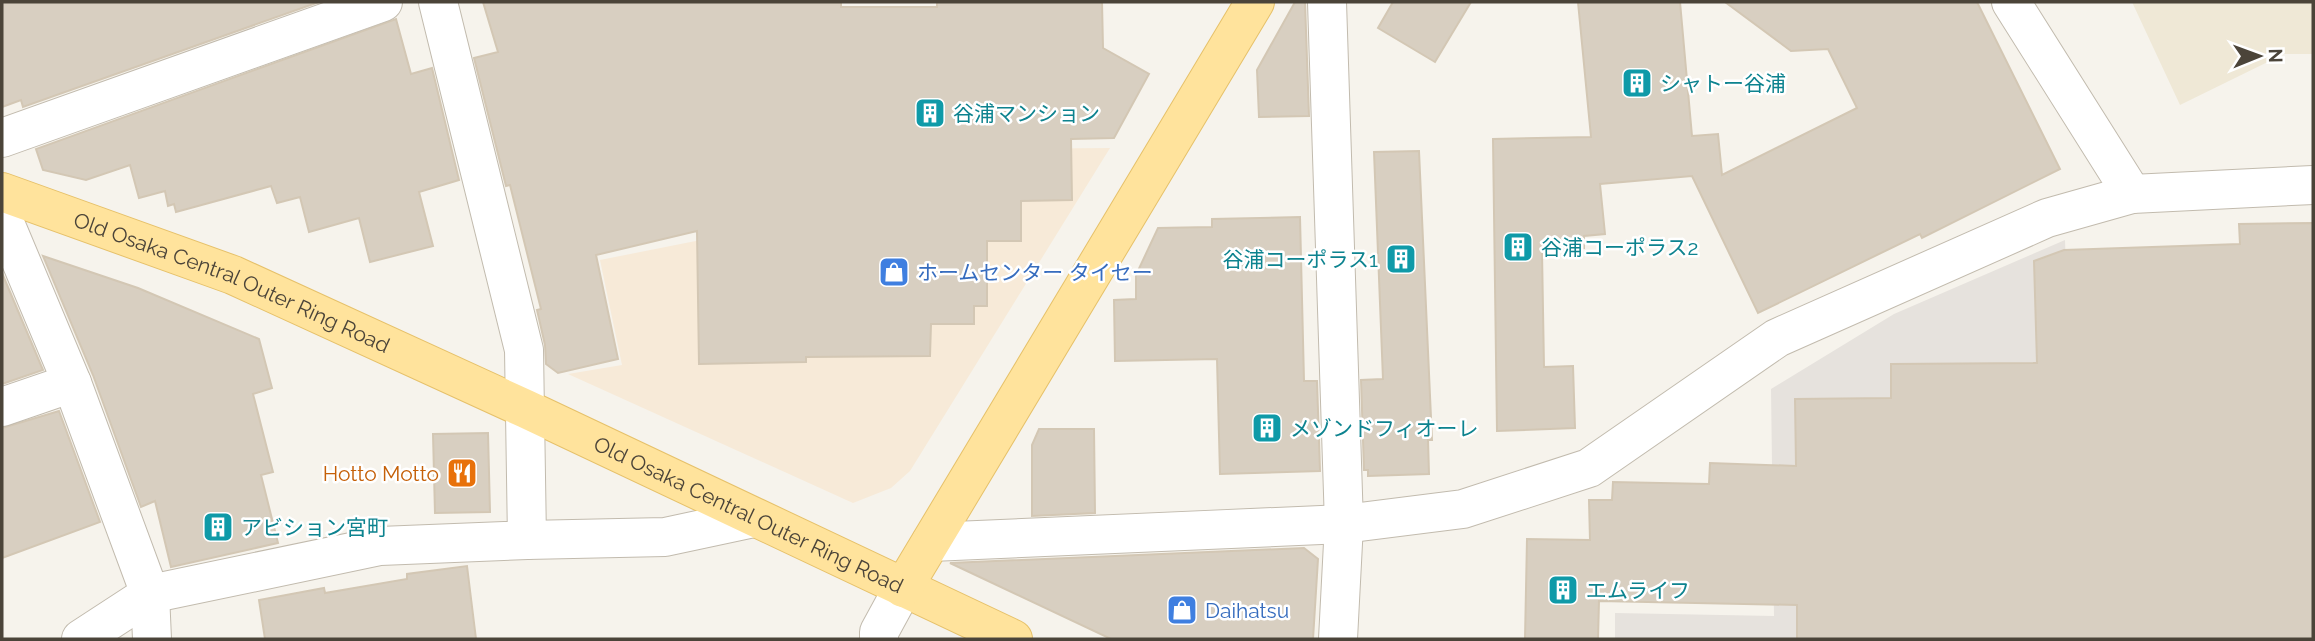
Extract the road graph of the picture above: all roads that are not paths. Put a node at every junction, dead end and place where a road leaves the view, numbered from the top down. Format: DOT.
graph roads {
  1 [pos="383,2"];
  2 [pos="438,2"];
  3 [pos="1255,2"];
  4 [pos="1327,2"];
  5 [pos="2011,2"];
  6 [pos="2,138"];
  7 [pos="2313,185"];
  8 [pos="2,192"];
  9 [pos="2132,194"];
  10 [pos="2,216"];
  11 [pos="72,383"];
  12 [pos="2,407"];
  13 [pos="526,409"];
  14 [pos="754,518"];
  15 [pos="1344,524"];
  16 [pos="527,540"];
  17 [pos="931,542"];
  18 [pos="903,589"];
  19 [pos="150,594"];
  20 [pos="81,639"];
  21 [pos="152,639"];
  22 [pos="879,639"];
  23 [pos="1013,639"];
  24 [pos="1338,639"];
  1 -- 6 [label="street"];
  2 -- 13 [label="street"];
  3 -- 17 [label="main road, Old Osaka Central Outer Ring Road"];
  4 -- 15 [label="street"];
  5 -- 9 [label="street"];
  7 -- 9 [label="street"];
  8 -- 13 [label="main road, Old Osaka Central Outer Ring Road"];
  9 -- 15 [label="street"];
  10 -- 11 [label="street"];
  11 -- 12 [label="street"];
  11 -- 19 [label="street"];
  13 -- 14 [label="main road, Old Osaka Central Outer Ring Road"];
  13 -- 16 [label="street"];
  14 -- 16 [label="street"];
  14 -- 18 [label="main road, Old Osaka Central Outer Ring Road"];
  15 -- 17 [label="street"];
  15 -- 24 [label="street"];
  16 -- 19 [label="street"];
  17 -- 18 [label="main road, Old Osaka Central Outer Ring Road"];
  18 -- 22 [label="street"];
  18 -- 23 [label="main road"];
  19 -- 20 [label="street"];
  19 -- 21 [label="street"];
}
